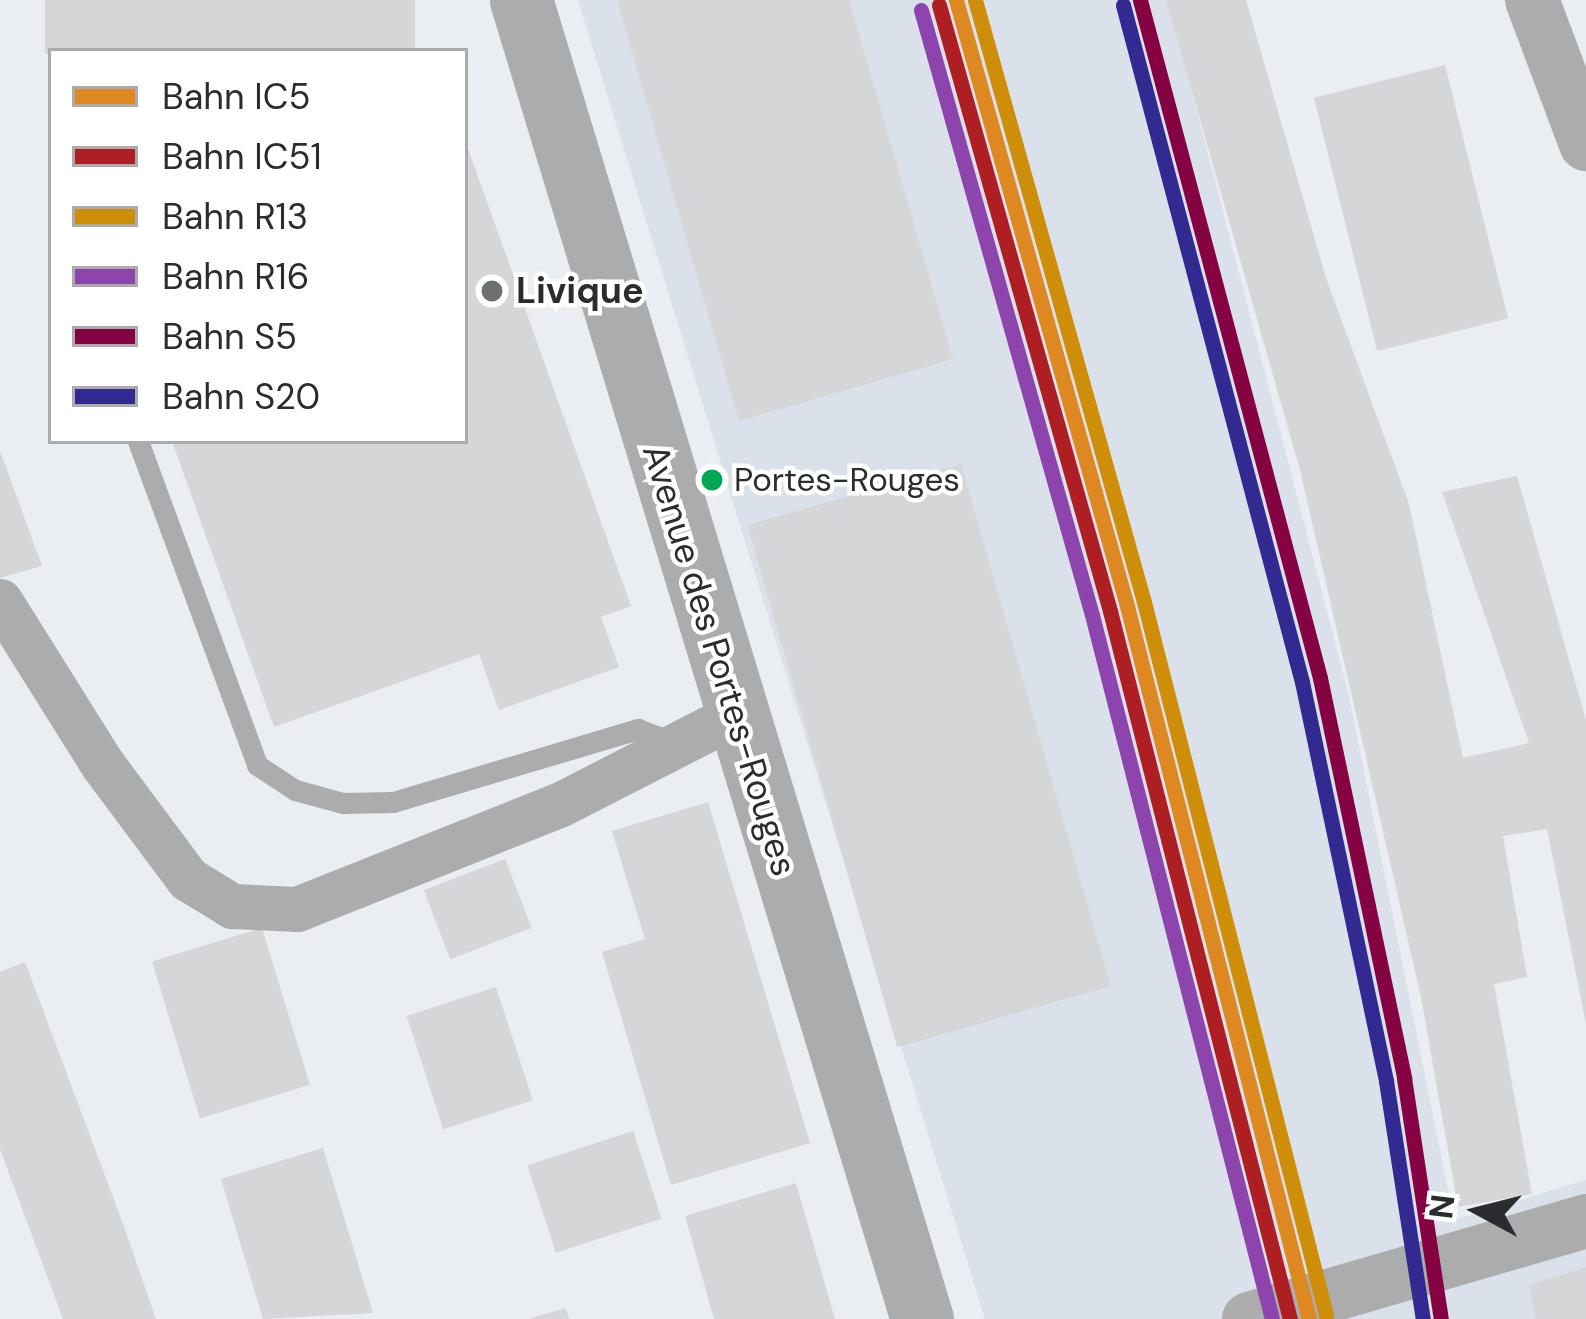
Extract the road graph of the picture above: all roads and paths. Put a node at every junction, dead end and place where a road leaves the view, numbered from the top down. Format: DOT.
graph roads {
  1 [pos="521,0"];
  2 [pos="1532,0"];
  3 [pos="1586,144"];
  4 [pos="139,444"];
  5 [pos="0,601"];
  6 [pos="737,714"];
  7 [pos="674,743"];
  8 [pos="1586,1221"];
  9 [pos="922,1319"];
  10 [pos="1249,1319"];
  1 -- 6 [label="main road, Avenue des Portes-Rouges"];
  2 -- 3 [label="street"];
  4 -- 7 [label="lane"];
  5 -- 7 [label="street"];
  6 -- 7 [label="street"];
  6 -- 9 [label="main road, Avenue des Portes-Rouges"];
  8 -- 10 [label="street"];
}
